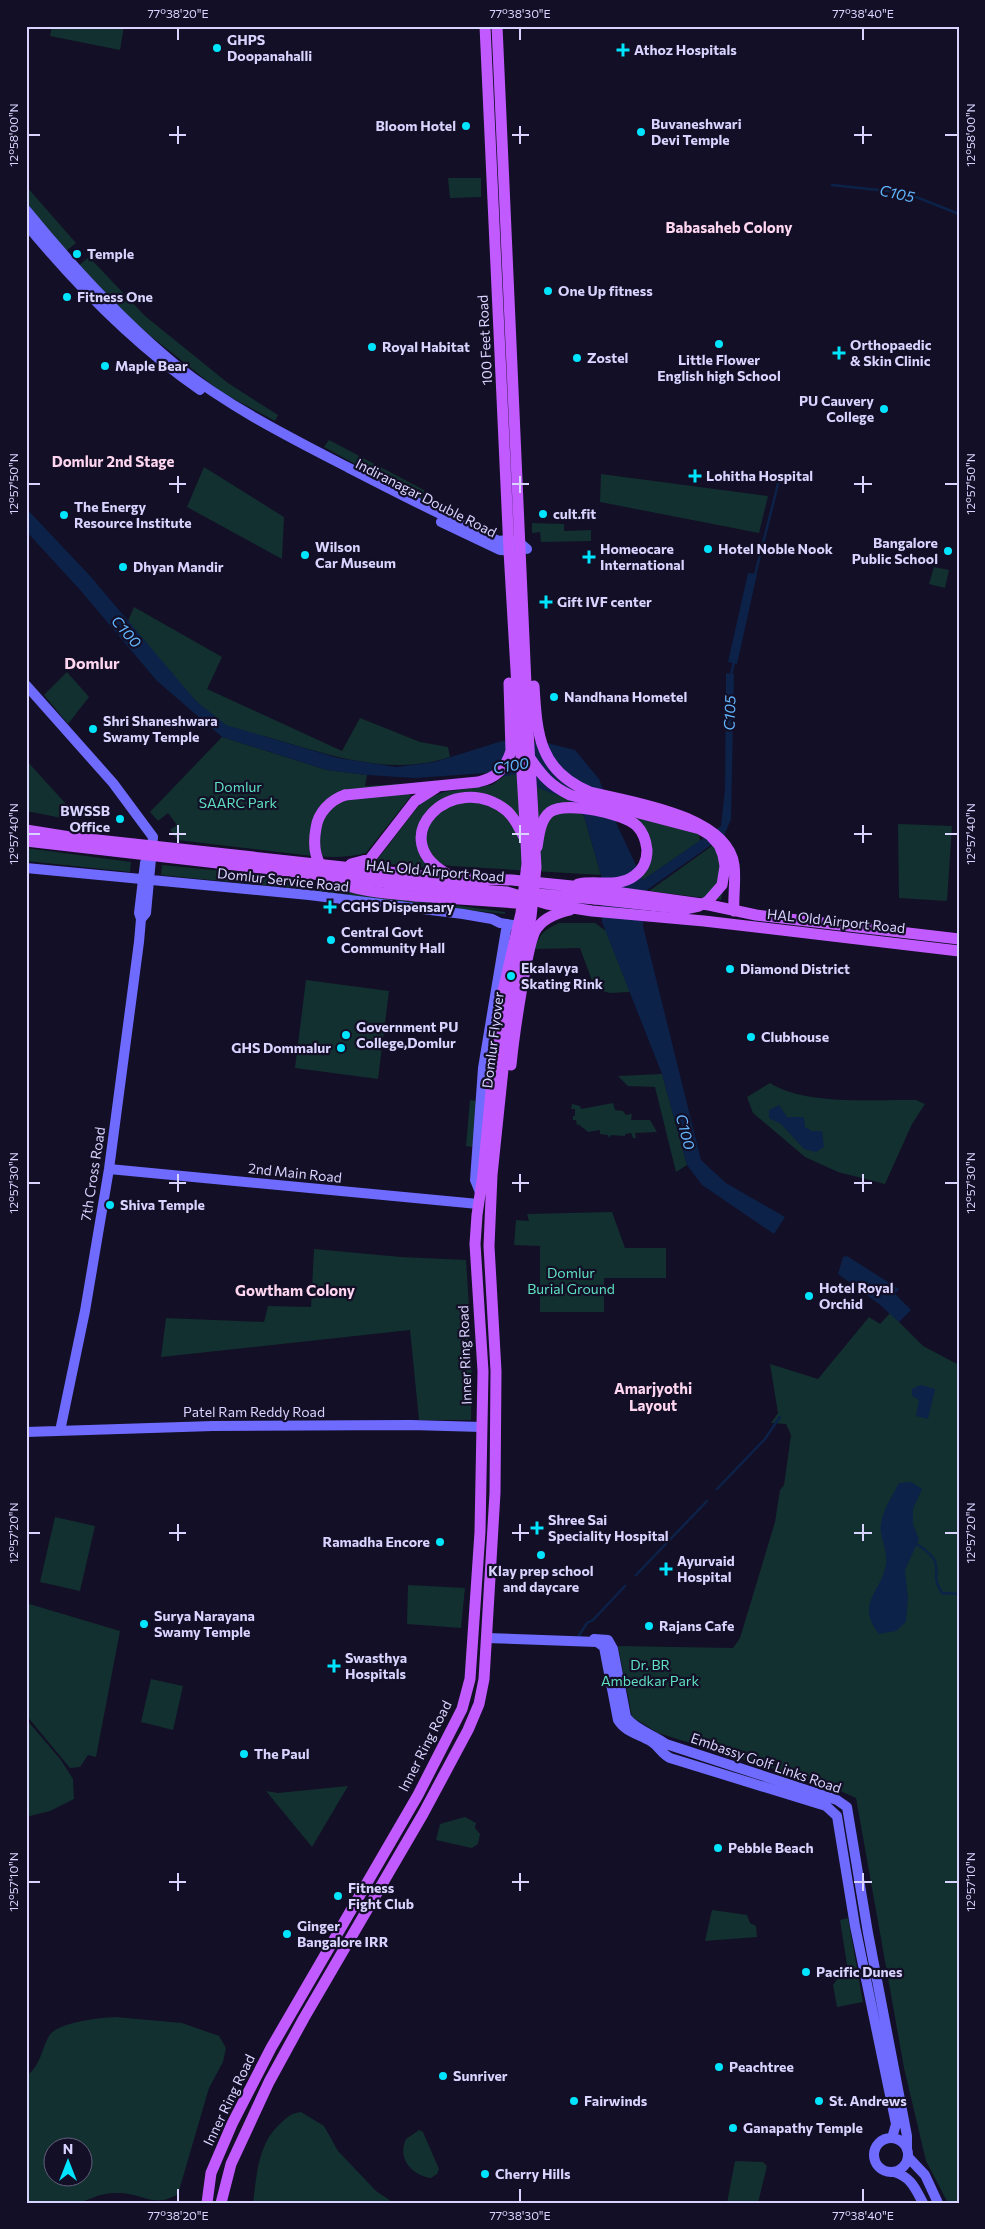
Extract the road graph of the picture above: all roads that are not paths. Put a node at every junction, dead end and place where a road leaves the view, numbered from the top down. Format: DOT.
graph roads {
  1 [pos="485,26"];
  2 [pos="497,26"];
  3 [pos="26,210"];
  4 [pos="26,224"];
  5 [pos="509,545"];
  6 [pos="521,547"];
  7 [pos="519,652"];
  8 [pos="26,685"];
  9 [pos="519,733"];
  10 [pos="530,758"];
  11 [pos="440,785"];
  12 [pos="26,830"];
  13 [pos="26,841"];
  14 [pos="526,841"];
  15 [pos="151,851"];
  16 [pos="535,856"];
  17 [pos="332,866"];
  18 [pos="26,868"];
  19 [pos="452,877"];
  20 [pos="146,879"];
  21 [pos="596,890"];
  22 [pos="507,892"];
  23 [pos="547,904"];
  24 [pos="574,909"];
  25 [pos="734,911"];
  26 [pos="507,924"];
  27 [pos="536,928"];
  28 [pos="959,939"];
  29 [pos="959,950"];
  30 [pos="500,1049"];
  31 [pos="109,1169"];
  32 [pos="486,1193"];
  33 [pos="478,1204"];
  34 [pos="482,1427"];
  35 [pos="60,1431"];
  36 [pos="26,1432"];
  37 [pos="486,1638"];
  38 [pos="653,1738"];
  39 [pos="892,2138"];
  40 [pos="907,2153"];
  41 [pos="894,2172"];
  42 [pos="206,2203"];
  43 [pos="221,2203"];
  44 [pos="923,2203"];
  45 [pos="938,2203"];
  1 -- 5 [label="main road, 100 Feet Road"];
  2 -- 6 [label="main road, 100 Feet Road"];
  3 -- 5 [label="street, Indiranagar Double Road"];
  4 -- 5 [label="street, Indiranagar Double Road"];
  5 -- 6 [label="street, Indiranagar Double Road"];
  5 -- 7 [label="main road, 100 Feet Road"];
  6 -- 7 [label="main road, 100 Feet Road"];
  7 -- 9 [label="main road, Domlur Flyover"];
  7 -- 9 [label="main road"];
  7 -- 25 [label="main road"];
  8 -- 15 [label="street"];
  9 -- 10 [label="main road, Domlur Flyover, bridge"];
  9 -- 11 [label="main road"];
  9 -- 14 [label="main road, Domlur Flyover"];
  10 -- 16 [label="main road, Domlur Flyover, bridge"];
  10 -- 21 [label="main road, bridge"];
  11 -- 17 [label="main road"];
  11 -- 23 [label="main road, bridge"];
  12 -- 15 [label="main road, HAL Old Airport Road"];
  13 -- 15 [label="main road, HAL Old Airport Road"];
  14 -- 19 [label="main road"];
  14 -- 30 [label="main road, Domlur Flyover, bridge"];
  15 -- 17 [label="main road, HAL Old Airport Road"];
  15 -- 20 [label="street, 7th Cross Road"];
  15 -- 22 [label="main road, HAL Old Airport Road"];
  16 -- 21 [label="main road, bridge"];
  16 -- 30 [label="main road, Domlur Flyover, bridge"];
  17 -- 19 [label="main road, HAL Old Airport Road"];
  18 -- 20 [label="street, Domlur Service Road"];
  19 -- 21 [label="main road, HAL Old Airport Road"];
  20 -- 26 [label="street, Domlur Service Road"];
  20 -- 31 [label="street, 7th Cross Road"];
  21 -- 22 [label="main road"];
  21 -- 25 [label="main road, HAL Old Airport Road"];
  22 -- 23 [label="main road, HAL Old Airport Road"];
  23 -- 24 [label="main road, HAL Old Airport Road"];
  24 -- 27 [label="main road"];
  24 -- 29 [label="main road, HAL Old Airport Road"];
  25 -- 28 [label="main road, HAL Old Airport Road"];
  26 -- 27 [label="street, Domlur Service Road"];
  26 -- 32 [label="street"];
  27 -- 32 [label="main road"];
  30 -- 32 [label="main road, Domlur Flyover"];
  31 -- 33 [label="street, 2nd Main Road"];
  31 -- 35 [label="street, 7th Cross Road"];
  32 -- 33 [label="main road, Inner Ring Road"];
  32 -- 37 [label="main road, Inner Ring Road"];
  33 -- 34 [label="main road, Inner Ring Road"];
  34 -- 35 [label="street, Patel Ram Reddy Road"];
  34 -- 42 [label="main road, Inner Ring Road"];
  35 -- 36 [label="street, Patel Ram Reddy Road"];
  37 -- 38 [label="street, Embassy Golf Links Road"];
  37 -- 43 [label="main road, Inner Ring Road"];
  38 -- 39 [label="street, Embassy Golf Links Road"];
  38 -- 40 [label="street, Embassy Golf Links Road"];
  39 -- 40 [label="street"];
  39 -- 41 [label="street"];
  40 -- 41 [label="street"];
  40 -- 45 [label="street"];
  41 -- 44 [label="street"];
}
